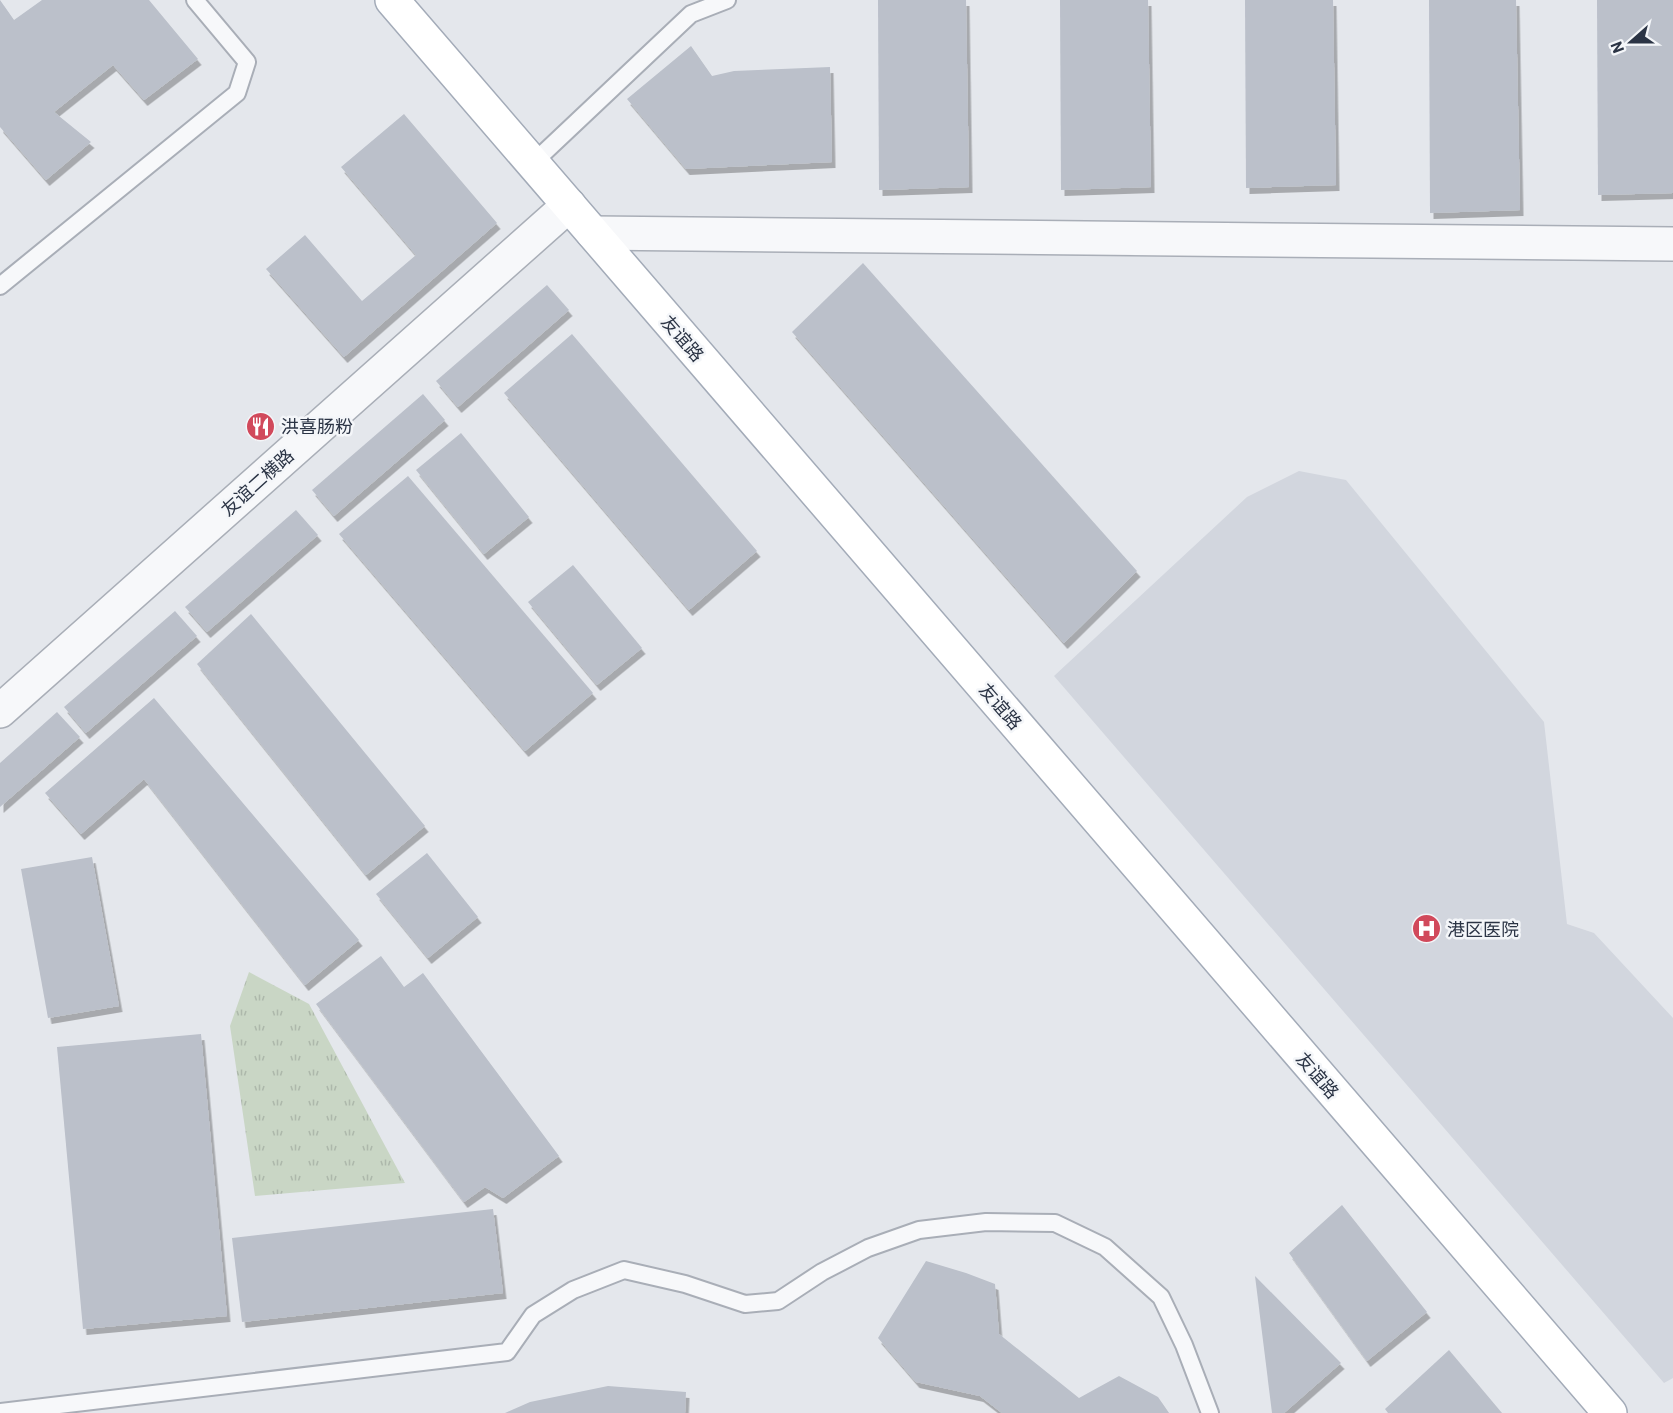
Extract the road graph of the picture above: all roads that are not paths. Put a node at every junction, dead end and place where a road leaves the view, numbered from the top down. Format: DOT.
graph roads {
  1 [pos="195,0"];
  2 [pos="392,0"];
  3 [pos="727,0"];
  4 [pos="533,164"];
  5 [pos="568,205"];
  6 [pos="593,233"];
  7 [pos="1673,244"];
  8 [pos="0,286"];
  9 [pos="4,699"];
  10 [pos="0,1412"];
  11 [pos="1210,1413"];
  12 [pos="1610,1413"];
  1 -- 8 [label="lane"];
  2 -- 4 [label="main road, 友谊路"];
  3 -- 4 [label="lane"];
  4 -- 5 [label="main road, 友谊路"];
  5 -- 6 [label="main road, 友谊路"];
  5 -- 9 [label="street, 友谊二横路"];
  6 -- 7 [label="street"];
  6 -- 12 [label="main road, 友谊路"];
  10 -- 11 [label="lane"];
}
